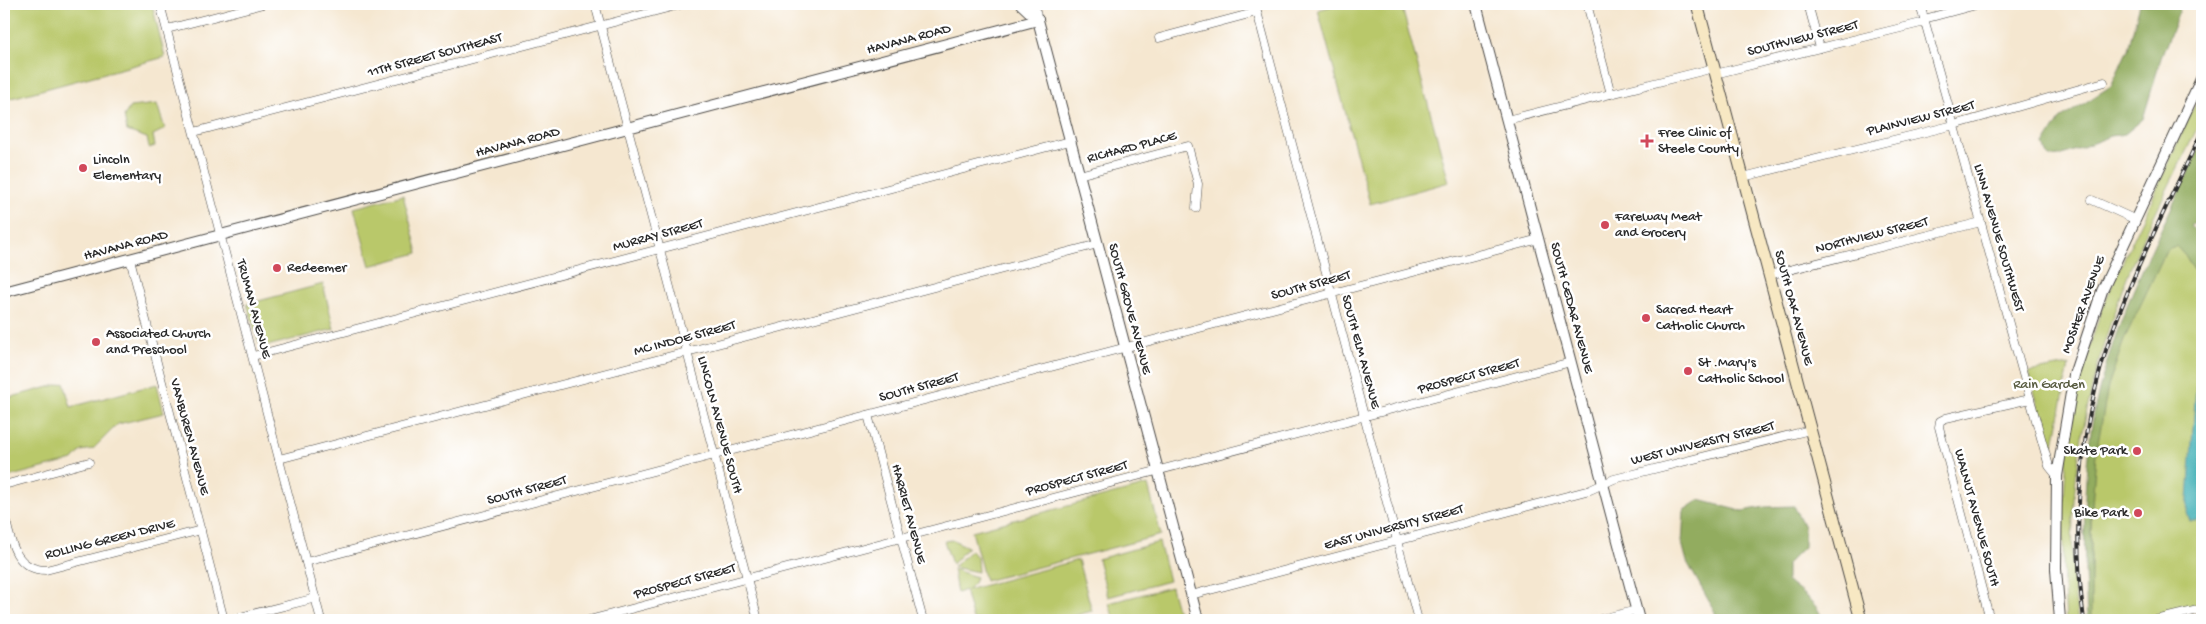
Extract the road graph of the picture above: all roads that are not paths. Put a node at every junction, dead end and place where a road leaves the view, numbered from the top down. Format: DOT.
graph roads {
  1 [pos="160,4"];
  2 [pos="263,4"];
  3 [pos="595,4"];
  4 [pos="683,4"];
  5 [pos="1021,4"];
  6 [pos="1034,4"];
  7 [pos="1476,4"];
  8 [pos="1587,4"];
  9 [pos="1697,4"];
  10 [pos="1808,4"];
  11 [pos="1920,4"];
  12 [pos="1980,4"];
  13 [pos="1256,8"];
  14 [pos="1038,20"];
  15 [pos="1925,20"];
  16 [pos="600,25"];
  17 [pos="167,29"];
  18 [pos="1159,38"];
  19 [pos="1820,48"];
  20 [pos="1715,71"];
  21 [pos="2202,77"];
  22 [pos="2104,82"];
  23 [pos="1610,94"];
  24 [pos="1507,120"];
  25 [pos="1954,124"];
  26 [pos="627,129"];
  27 [pos="194,132"];
  28 [pos="1070,141"];
  29 [pos="1080,175"];
  30 [pos="1743,177"];
  31 [pos="2092,200"];
  32 [pos="1196,208"];
  33 [pos="2134,219"];
  34 [pos="1981,222"];
  35 [pos="221,235"];
  36 [pos="1538,239"];
  37 [pos="1098,244"];
  38 [pos="659,249"];
  39 [pos="130,259"];
  40 [pos="1769,274"];
  41 [pos="4,292"];
  42 [pos="1332,293"];
  43 [pos="1124,347"];
  44 [pos="686,352"];
  45 [pos="252,356"];
  46 [pos="1571,362"];
  47 [pos="2030,400"];
  48 [pos="868,415"];
  49 [pos="1365,417"];
  50 [pos="1810,430"];
  51 [pos="714,455"];
  52 [pos="279,459"];
  53 [pos="89,462"];
  54 [pos="1158,471"];
  55 [pos="2057,476"];
  56 [pos="4,485"];
  57 [pos="1603,485"];
  58 [pos="4,512"];
  59 [pos="201,530"];
  60 [pos="901,539"];
  61 [pos="1397,541"];
  62 [pos="306,562"];
  63 [pos="747,579"];
  64 [pos="1191,595"];
  65 [pos="316,598"];
  66 [pos="2202,609"];
  67 [pos="1638,615"];
  68 [pos="224,620"];
  69 [pos="228,620"];
  70 [pos="322,620"];
  71 [pos="589,620"];
  72 [pos="758,620"];
  73 [pos="923,620"];
  74 [pos="1198,620"];
  75 [pos="1418,620"];
  76 [pos="1597,620"];
  77 [pos="1861,620"];
  78 [pos="1990,620"];
  79 [pos="2060,620"];
  80 [pos="2156,620"];
  1 -- 17 [label="street, TRUMAN AVENUE"];
  2 -- 17 [label="street"];
  3 -- 16 [label="street, LINCOLN AVENUE SOUTH"];
  4 -- 16 [label="street, 11TH STREET SOUTHEAST"];
  5 -- 14 [label="street"];
  6 -- 14 [label="street, SOUTH GROVE AVENUE"];
  7 -- 24 [label="street, SOUTH CEDAR AVENUE"];
  8 -- 23 [label="street"];
  9 -- 20 [label="main road, SOUTH OAK AVENUE"];
  10 -- 19 [label="street"];
  11 -- 15 [label="street, LINN AVENUE SOUTHWEST"];
  12 -- 15 [label="street, SOUTHVIEW STREET"];
  13 -- 18 [label="street"];
  13 -- 42 [label="street, SOUTH ELM AVENUE"];
  14 -- 26 [label="street, HAVANA ROAD"];
  14 -- 28 [label="street, SOUTH GROVE AVENUE"];
  15 -- 19 [label="street, SOUTHVIEW STREET"];
  15 -- 25 [label="street, LINN AVENUE SOUTHWEST"];
  16 -- 26 [label="street, LINCOLN AVENUE SOUTH"];
  16 -- 27 [label="street, 11TH STREET SOUTHEAST"];
  17 -- 27 [label="street, TRUMAN AVENUE"];
  19 -- 20 [label="street, SOUTHVIEW STREET"];
  20 -- 23 [label="street, SOUTHVIEW STREET"];
  20 -- 30 [label="main road, SOUTH OAK AVENUE"];
  21 -- 33 [label="street, MOSHER AVENUE"];
  22 -- 25 [label="street, PLAINVIEW STREET"];
  23 -- 24 [label="street, SOUTHVIEW STREET"];
  24 -- 36 [label="street, SOUTH CEDAR AVENUE"];
  25 -- 30 [label="street, PLAINVIEW STREET"];
  25 -- 34 [label="street, LINN AVENUE SOUTHWEST"];
  26 -- 35 [label="street, HAVANA ROAD"];
  26 -- 38 [label="street, LINCOLN AVENUE SOUTH"];
  27 -- 35 [label="street, TRUMAN AVENUE"];
  28 -- 29 [label="street, SOUTH GROVE AVENUE"];
  28 -- 38 [label="street, MURRAY STREET"];
  29 -- 32 [label="street, RICHARD PLACE"];
  29 -- 37 [label="street, SOUTH GROVE AVENUE"];
  30 -- 40 [label="main road, SOUTH OAK AVENUE"];
  31 -- 33 [label="street"];
  33 -- 55 [label="street, MOSHER AVENUE"];
  34 -- 40 [label="street, NORTHVIEW STREET"];
  34 -- 47 [label="street, LINN AVENUE SOUTHWEST"];
  35 -- 39 [label="street, HAVANA ROAD"];
  35 -- 45 [label="street, TRUMAN AVENUE"];
  36 -- 42 [label="street, SOUTH STREET"];
  36 -- 46 [label="street, SOUTH CEDAR AVENUE"];
  37 -- 43 [label="street, SOUTH GROVE AVENUE"];
  37 -- 44 [label="street, MC INDOE STREET"];
  38 -- 44 [label="street, LINCOLN AVENUE SOUTH"];
  38 -- 45 [label="street, MURRAY STREET"];
  39 -- 41 [label="street, HAVANA ROAD"];
  39 -- 59 [label="street, VANBUREN AVENUE"];
  40 -- 50 [label="main road, SOUTH OAK AVENUE"];
  42 -- 43 [label="street, SOUTH STREET"];
  42 -- 49 [label="street, SOUTH ELM AVENUE"];
  43 -- 48 [label="street, SOUTH STREET"];
  43 -- 54 [label="street, SOUTH GROVE AVENUE"];
  44 -- 51 [label="street, LINCOLN AVENUE SOUTH"];
  44 -- 52 [label="street, MC INDOE STREET"];
  45 -- 52 [label="street, TRUMAN AVENUE"];
  46 -- 49 [label="street, PROSPECT STREET"];
  46 -- 57 [label="street, SOUTH CEDAR AVENUE"];
  47 -- 55 [label="street, LINN AVENUE SOUTHWEST"];
  47 -- 78 [label="street, WALNUT AVENUE SOUTH"];
  48 -- 51 [label="street, SOUTH STREET"];
  48 -- 60 [label="street, HARRIET AVENUE"];
  49 -- 54 [label="street, PROSPECT STREET"];
  49 -- 61 [label="street, SOUTH ELM AVENUE"];
  50 -- 57 [label="street, WEST UNIVERSITY STREET"];
  50 -- 77 [label="main road, SOUTH OAK AVENUE"];
  51 -- 62 [label="street, SOUTH STREET"];
  51 -- 63 [label="street, LINCOLN AVENUE SOUTH"];
  52 -- 62 [label="street, TRUMAN AVENUE"];
  53 -- 56 [label="street"];
  54 -- 60 [label="street, PROSPECT STREET"];
  54 -- 64 [label="street, SOUTH GROVE AVENUE"];
  55 -- 79 [label="street, MOSHER AVENUE"];
  57 -- 61 [label="street, EAST UNIVERSITY STREET"];
  57 -- 67 [label="street, SOUTH CEDAR AVENUE"];
  58 -- 59 [label="street, ROLLING GREEN DRIVE"];
  59 -- 68 [label="street, VANBUREN AVENUE"];
  60 -- 63 [label="street, PROSPECT STREET"];
  60 -- 73 [label="street, HARRIET AVENUE"];
  61 -- 64 [label="street, EAST UNIVERSITY STREET"];
  61 -- 75 [label="street, SOUTH ELM AVENUE"];
  62 -- 65 [label="street, TRUMAN AVENUE"];
  63 -- 71 [label="street, PROSPECT STREET"];
  63 -- 72 [label="street, LINCOLN AVENUE SOUTH"];
  64 -- 74 [label="street, SOUTH GROVE AVENUE"];
  65 -- 69 [label="street"];
  65 -- 70 [label="street, TRUMAN AVENUE"];
  66 -- 80 [label="street"];
  67 -- 76 [label="street"];
}
